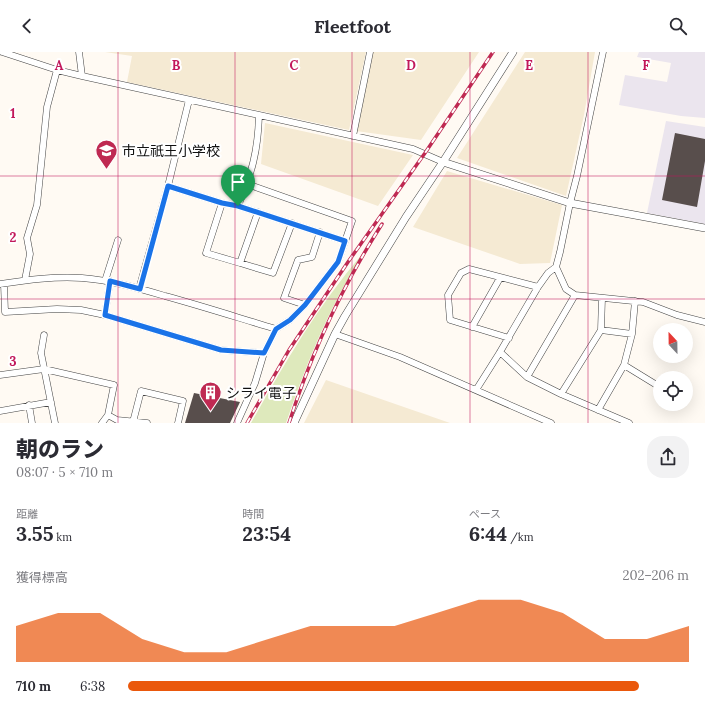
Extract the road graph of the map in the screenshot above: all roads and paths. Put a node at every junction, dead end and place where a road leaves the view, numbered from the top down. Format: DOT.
graph roads {
  1 [pos="2,52"];
  2 [pos="80,52"];
  3 [pos="370,52"];
  4 [pos="513,52"];
  5 [pos="603,52"];
  6 [pos="57,70"];
  7 [pos="82,76"];
  8 [pos="190,100"];
  9 [pos="259,115"];
  10 [pos="353,136"];
  11 [pos="443,162"];
  12 [pos="247,184"];
  13 [pos="168,186"];
  14 [pos="222,203"];
  15 [pos="570,203"];
  16 [pos="238,206"];
  17 [pos="258,212"];
  18 [pos="292,223"];
  19 [pos="705,228"];
  20 [pos="320,232"];
  21 [pos="118,240"];
  22 [pos="345,241"];
  23 [pos="240,263"];
  24 [pos="556,267"];
  25 [pos="500,278"];
  26 [pos="25,280"];
  27 [pos="108,281"];
  28 [pos="2,284"];
  29 [pos="538,287"];
  30 [pos="140,289"];
  31 [pos="575,295"];
  32 [pos="602,298"];
  33 [pos="635,301"];
  34 [pos="305,305"];
  35 [pos="105,315"];
  36 [pos="705,322"];
  37 [pos="472,327"];
  38 [pos="276,329"];
  39 [pos="600,330"];
  40 [pos="335,334"];
  41 [pos="632,334"];
  42 [pos="44,335"];
  43 [pos="509,338"];
  44 [pos="500,352"];
  45 [pos="264,353"];
  46 [pos="624,365"];
  47 [pos="44,369"];
  48 [pos="0,376"];
  49 [pos="527,377"];
  50 [pos="653,383"];
  51 [pos="476,390"];
  52 [pos="561,394"];
  53 [pos="51,402"];
  54 [pos="29,406"];
  55 [pos="598,410"];
  56 [pos="0,411"];
  57 [pos="108,415"];
  58 [pos="133,422"];
  59 [pos="32,423"];
  60 [pos="55,423"];
  61 [pos="102,423"];
  62 [pos="147,423"];
  63 [pos="178,423"];
  64 [pos="237,423"];
  65 [pos="294,423"];
  66 [pos="551,423"];
  67 [pos="629,423"];
  1 -- 6 [label="street"];
  2 -- 7 [label="street"];
  3 -- 10 [label="street"];
  4 -- 11 [label="street"];
  5 -- 15 [label="street"];
  6 -- 7 [label="street"];
  6 -- 26 [label="street"];
  7 -- 8 [label="street"];
  8 -- 9 [label="street"];
  8 -- 13 [label="street"];
  9 -- 10 [label="street"];
  9 -- 12 [label="street"];
  10 -- 11 [label="street"];
  11 -- 15 [label="street"];
  11 -- 40 [label="street"];
  12 -- 16 [label="street"];
  12 -- 22 [label="street"];
  13 -- 14 [label="street"];
  13 -- 30 [label="street"];
  14 -- 16 [label="street"];
  14 -- 23 [label="street"];
  15 -- 19 [label="street"];
  15 -- 24 [label="street"];
  16 -- 17 [label="street"];
  17 -- 18 [label="street"];
  17 -- 23 [label="street"];
  18 -- 20 [label="street"];
  18 -- 23 [label="street"];
  20 -- 22 [label="street"];
  20 -- 34 [label="street"];
  21 -- 27 [label="street"];
  22 -- 34 [label="street"];
  24 -- 29 [label="street"];
  24 -- 31 [label="street"];
  25 -- 29 [label="street"];
  25 -- 37 [label="street"];
  25 -- 37 [label="street"];
  26 -- 27 [label="street"];
  26 -- 28 [label="street"];
  27 -- 30 [label="street"];
  27 -- 35 [label="street"];
  28 -- 35 [label="street"];
  29 -- 43 [label="street"];
  30 -- 38 [label="street"];
  31 -- 32 [label="street"];
  31 -- 49 [label="street"];
  32 -- 33 [label="street"];
  32 -- 39 [label="street"];
  33 -- 36 [label="street"];
  33 -- 41 [label="street"];
  34 -- 38 [label="street"];
  35 -- 45 [label="street"];
  37 -- 43 [label="street"];
  38 -- 45 [label="street"];
  39 -- 41 [label="street"];
  39 -- 52 [label="street"];
  40 -- 51 [label="street"];
  40 -- 65 [label="street"];
  41 -- 46 [label="street"];
  42 -- 47 [label="street"];
  43 -- 44 [label="street"];
  44 -- 49 [label="street"];
  44 -- 51 [label="street"];
  45 -- 64 [label="street"];
  46 -- 50 [label="street"];
  46 -- 55 [label="street"];
  47 -- 48 [label="street"];
  47 -- 53 [label="street"];
  47 -- 57 [label="street"];
  49 -- 52 [label="street"];
  51 -- 66 [label="street"];
  52 -- 55 [label="street"];
  53 -- 54 [label="street"];
  53 -- 60 [label="street"];
  54 -- 56 [label="street"];
  54 -- 59 [label="street"];
  55 -- 67 [label="street"];
  57 -- 58 [label="street"];
  57 -- 61 [label="street"];
  58 -- 62 [label="street"];
  58 -- 63 [label="street"];
}
